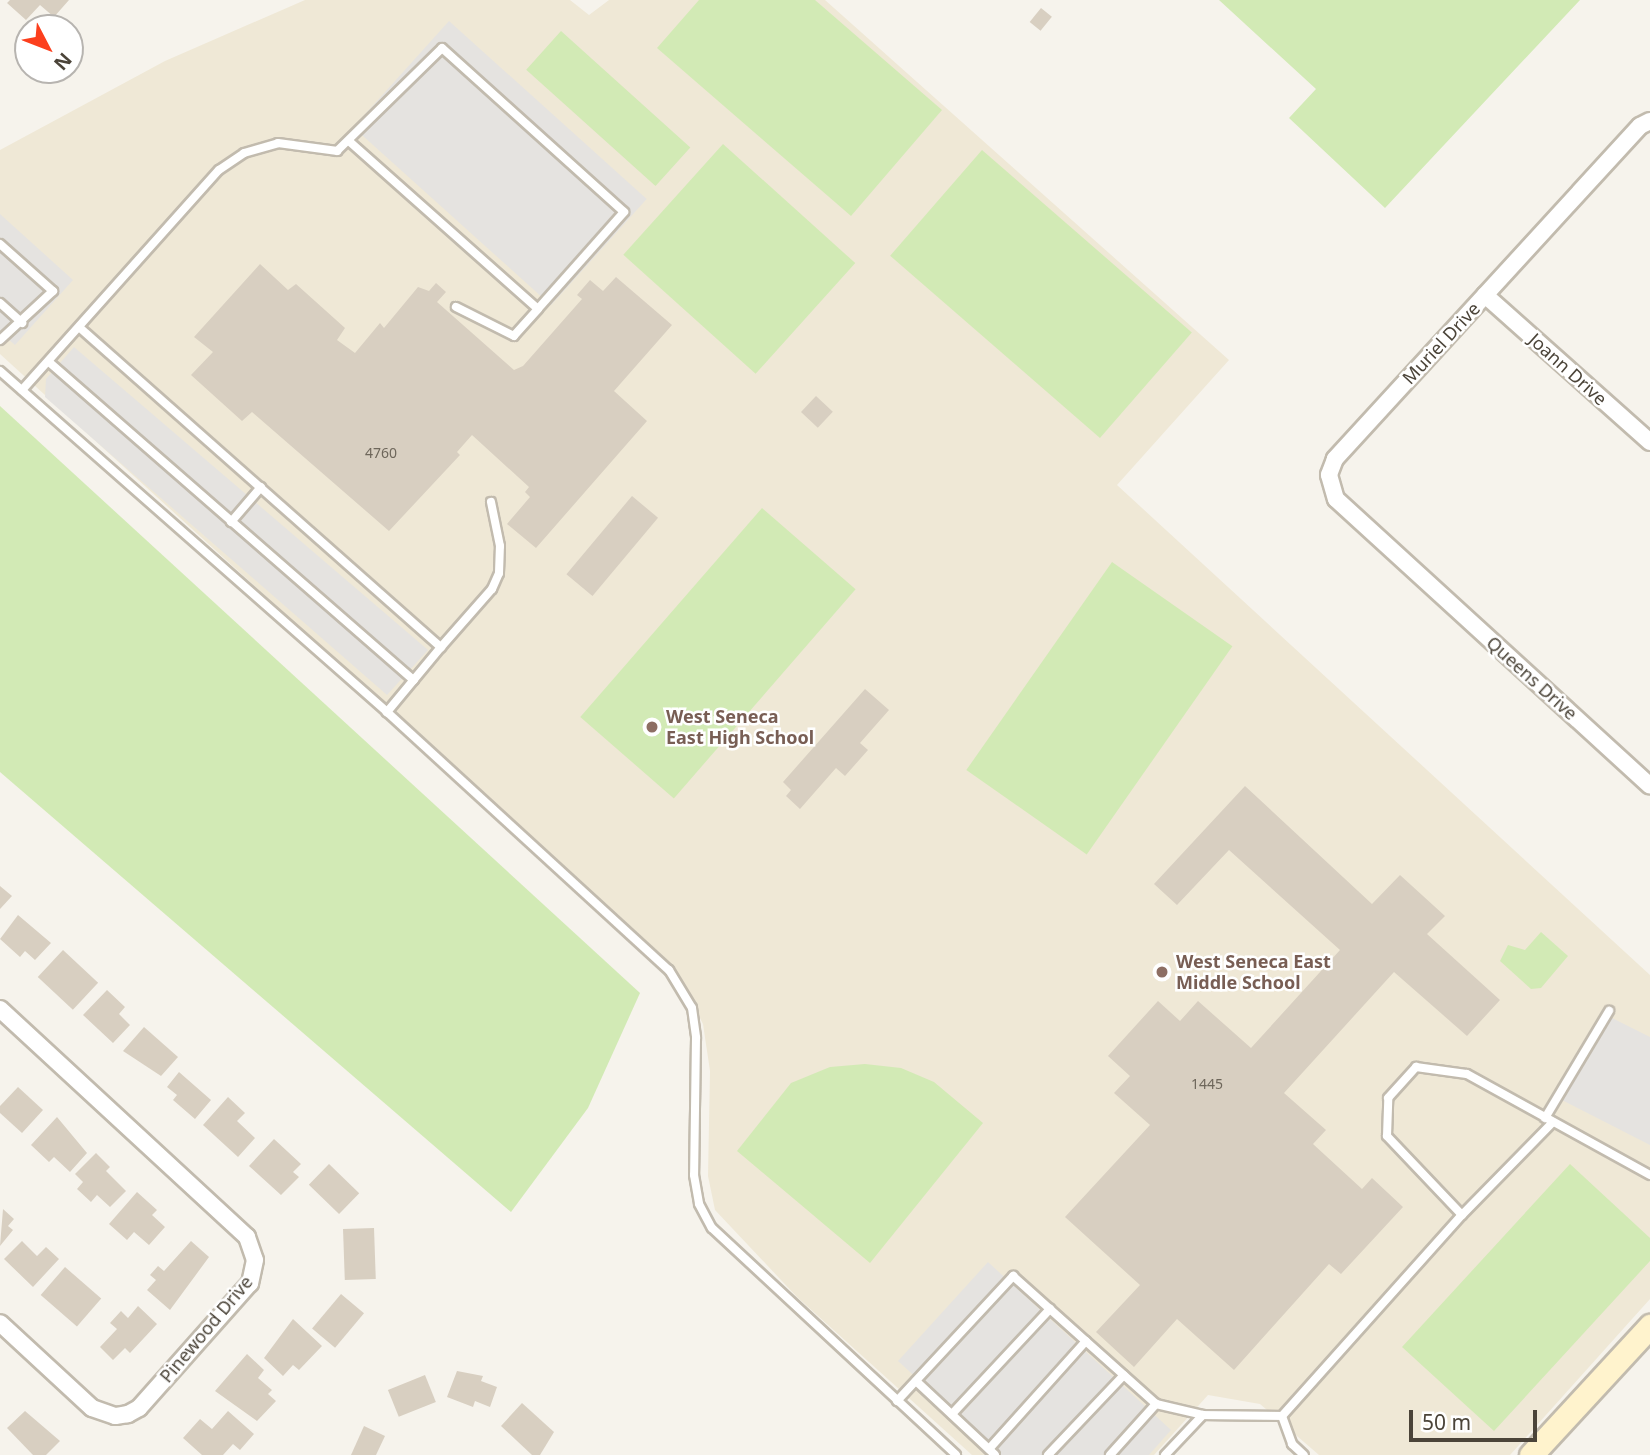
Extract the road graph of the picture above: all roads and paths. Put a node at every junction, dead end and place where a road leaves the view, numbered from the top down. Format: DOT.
graph roads {
  1 [pos="1650,121"];
  2 [pos="350,142"];
  3 [pos="0,244"];
  4 [pos="1485,295"];
  5 [pos="0,303"];
  6 [pos="456,307"];
  7 [pos="538,309"];
  8 [pos="22,323"];
  9 [pos="80,328"];
  10 [pos="0,340"];
  11 [pos="49,362"];
  12 [pos="0,371"];
  13 [pos="22,390"];
  14 [pos="1650,442"];
  15 [pos="261,487"];
  16 [pos="491,502"];
  17 [pos="231,522"];
  18 [pos="1415,571"];
  19 [pos="441,647"];
  20 [pos="414,680"];
  21 [pos="387,712"];
  22 [pos="1650,786"];
  23 [pos="0,1009"];
  24 [pos="1609,1010"];
  25 [pos="1549,1120"];
  26 [pos="1650,1175"];
  27 [pos="1462,1215"];
  28 [pos="1049,1309"];
  29 [pos="0,1323"];
  30 [pos="1650,1326"];
  31 [pos="1086,1341"];
  32 [pos="1124,1375"];
  33 [pos="916,1381"];
  34 [pos="897,1401"];
  35 [pos="1156,1404"];
  36 [pos="951,1414"];
  37 [pos="1203,1415"];
  38 [pos="1282,1416"];
  39 [pos="992,1452"];
  40 [pos="957,1455"];
  41 [pos="1048,1455"];
  42 [pos="1110,1455"];
  43 [pos="1165,1455"];
  44 [pos="1304,1455"];
  45 [pos="1531,1455"];
  1 -- 4 [label="street, Muriel Drive"];
  2 -- 7 [label="lane"];
  2 -- 7 [label="lane"];
  2 -- 9 [label="lane"];
  3 -- 8 [label="lane"];
  4 -- 14 [label="street, Joann Drive"];
  4 -- 18 [label="street, Muriel Drive"];
  5 -- 8 [label="lane"];
  6 -- 7 [label="lane"];
  8 -- 10 [label="lane"];
  9 -- 11 [label="lane"];
  9 -- 15 [label="lane"];
  11 -- 13 [label="lane"];
  11 -- 17 [label="lane"];
  12 -- 13 [label="lane"];
  13 -- 21 [label="lane"];
  15 -- 17 [label="lane"];
  15 -- 19 [label="lane"];
  16 -- 19 [label="lane"];
  17 -- 20 [label="lane"];
  18 -- 22 [label="street, Queens Drive"];
  19 -- 20 [label="lane"];
  20 -- 21 [label="lane"];
  21 -- 34 [label="lane"];
  23 -- 29 [label="street, Pinewood Drive"];
  24 -- 25 [label="lane"];
  25 -- 26 [label="lane"];
  25 -- 27 [label="lane"];
  25 -- 27 [label="lane"];
  27 -- 38 [label="lane"];
  28 -- 31 [label="lane"];
  28 -- 33 [label="lane"];
  28 -- 36 [label="lane"];
  30 -- 45 [label="main road"];
  31 -- 32 [label="lane"];
  31 -- 39 [label="lane"];
  32 -- 35 [label="lane"];
  32 -- 41 [label="lane"];
  33 -- 34 [label="lane"];
  33 -- 36 [label="lane"];
  34 -- 40 [label="lane"];
  35 -- 37 [label="lane"];
  35 -- 42 [label="lane"];
  36 -- 39 [label="lane"];
  37 -- 38 [label="lane"];
  37 -- 43 [label="lane"];
  38 -- 44 [label="lane"];
}
